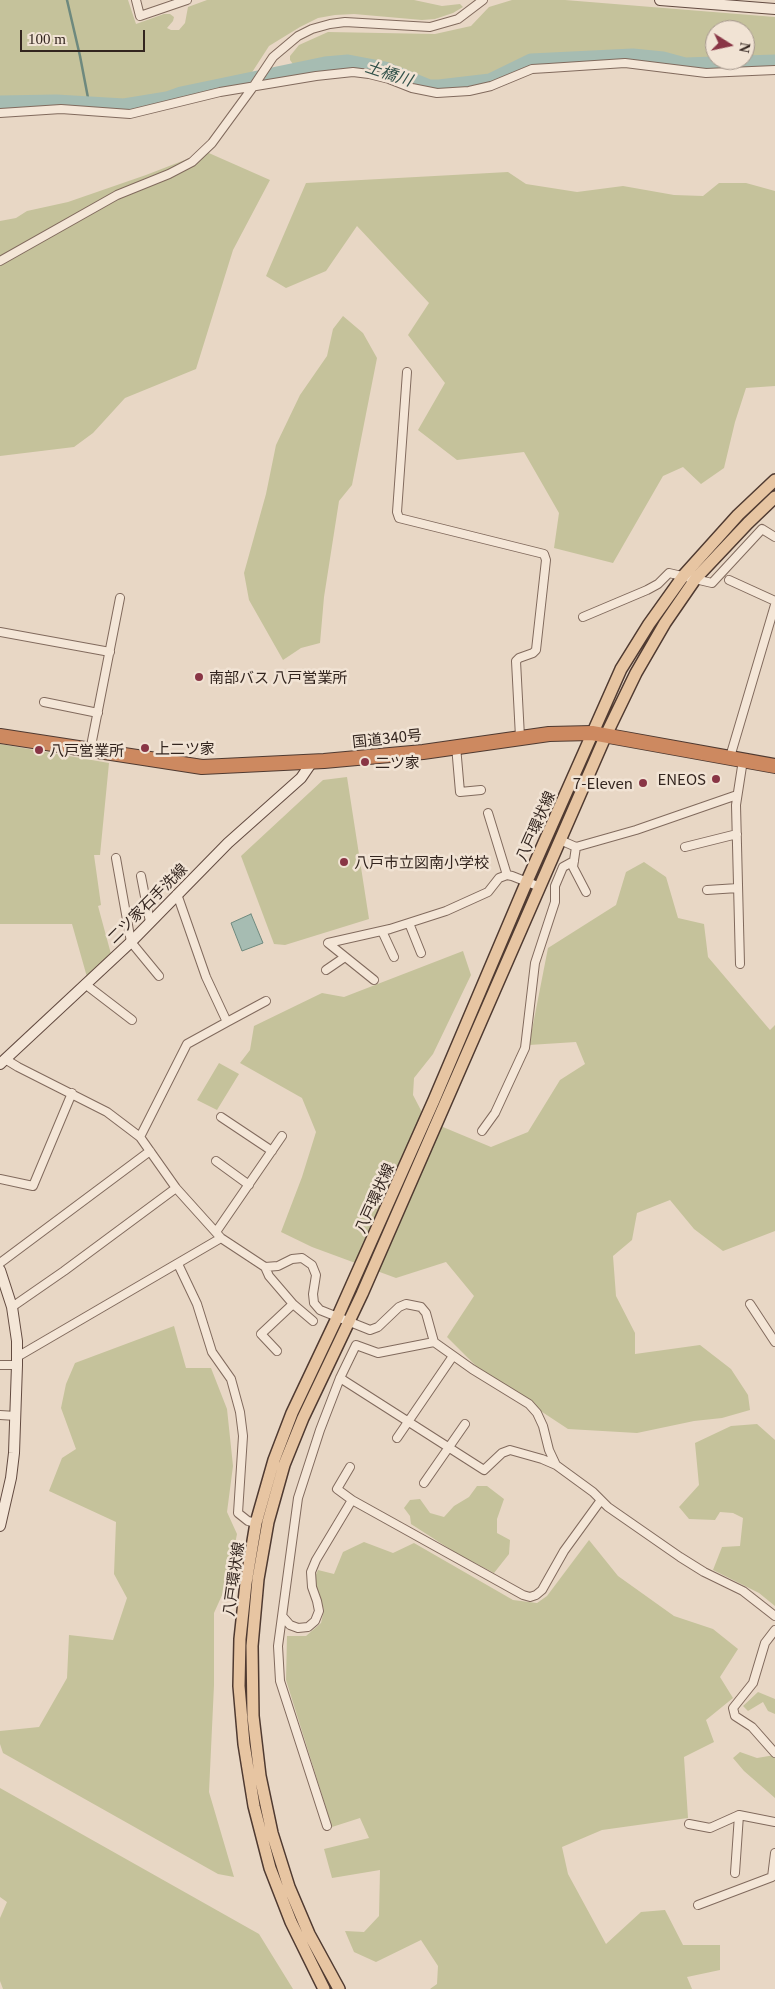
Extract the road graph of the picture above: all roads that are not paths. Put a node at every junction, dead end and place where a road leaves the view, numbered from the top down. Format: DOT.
graph roads {
  1 [pos="136,0"];
  2 [pos="187,0"];
  3 [pos="484,0"];
  4 [pos="660,0"];
  5 [pos="775,9"];
  6 [pos="775,70"];
  7 [pos="253,87"];
  8 [pos="0,113"];
  9 [pos="0,261"];
  10 [pos="407,372"];
  11 [pos="775,480"];
  12 [pos="775,497"];
  13 [pos="775,537"];
  14 [pos="684,575"];
  15 [pos="696,578"];
  16 [pos="729,580"];
  17 [pos="120,598"];
  18 [pos="775,603"];
  19 [pos="583,617"];
  20 [pos="0,632"];
  21 [pos="110,652"];
  22 [pos="44,702"];
  23 [pos="98,713"];
  24 [pos="599,734"];
  25 [pos="0,736"];
  26 [pos="520,737"];
  27 [pos="456,746"];
  28 [pos="90,751"];
  29 [pos="737,758"];
  30 [pos="312,762"];
  31 [pos="774,762"];
  32 [pos="481,790"];
  33 [pos="737,795"];
  34 [pos="488,813"];
  35 [pos="737,834"];
  36 [pos="560,840"];
  37 [pos="576,847"];
  38 [pos="685,847"];
  39 [pos="116,858"];
  40 [pos="574,861"];
  41 [pos="141,876"];
  42 [pos="507,876"];
  43 [pos="527,882"];
  44 [pos="540,887"];
  45 [pos="738,888"];
  46 [pos="707,890"];
  47 [pos="586,892"];
  48 [pos="177,894"];
  49 [pos="150,922"];
  50 [pos="409,923"];
  51 [pos="382,931"];
  52 [pos="131,942"];
  53 [pos="421,953"];
  54 [pos="345,957"];
  55 [pos="394,957"];
  56 [pos="740,964"];
  57 [pos="326,970"];
  58 [pos="159,976"];
  59 [pos="374,980"];
  60 [pos="85,984"];
  61 [pos="266,1001"];
  62 [pos="132,1020"];
  63 [pos="227,1022"];
  64 [pos="2,1061"];
  65 [pos="72,1093"];
  66 [pos="439,1103"];
  67 [pos="221,1117"];
  68 [pos="482,1131"];
  69 [pos="282,1136"];
  70 [pos="140,1137"];
  71 [pos="150,1151"];
  72 [pos="272,1151"];
  73 [pos="216,1161"];
  74 [pos="0,1179"];
  75 [pos="249,1185"];
  76 [pos="176,1188"];
  77 [pos="219,1235"];
  78 [pos="0,1263"];
  79 [pos="178,1264"];
  80 [pos="265,1267"];
  81 [pos="0,1270"];
  82 [pos="293,1304"];
  83 [pos="750,1304"];
  84 [pos="12,1307"];
  85 [pos="337,1318"];
  86 [pos="313,1321"];
  87 [pos="349,1322"];
  88 [pos="434,1342"];
  89 [pos="775,1342"];
  90 [pos="277,1351"];
  91 [pos="453,1356"];
  92 [pos="17,1361"];
  93 [pos="0,1365"];
  94 [pos="340,1378"];
  95 [pos="0,1415"];
  96 [pos="16,1416"];
  97 [pos="409,1421"];
  98 [pos="465,1424"];
  99 [pos="397,1438"];
  100 [pos="449,1447"];
  101 [pos="556,1465"];
  102 [pos="350,1467"];
  103 [pos="424,1483"];
  104 [pos="4,1492"];
  105 [pos="352,1500"];
  106 [pos="601,1500"];
  107 [pos="256,1523"];
  108 [pos="0,1526"];
  109 [pos="775,1616"];
  110 [pos="283,1617"];
  111 [pos="775,1630"];
  112 [pos="775,1753"];
  113 [pos="739,1815"];
  114 [pos="775,1822"];
  115 [pos="689,1824"];
  116 [pos="327,1826"];
  117 [pos="775,1853"];
  118 [pos="735,1872"];
  119 [pos="698,1905"];
  120 [pos="324,1989"];
  121 [pos="339,1989"];
  1 -- 2 [label="street"];
  3 -- 7 [label="street"];
  4 -- 5 [label="street"];
  6 -- 7 [label="street"];
  7 -- 8 [label="street"];
  7 -- 9 [label="street"];
  10 -- 26 [label="street"];
  11 -- 14 [label="main road, 八戸環状線"];
  12 -- 15 [label="main road, 八戸環状線"];
  13 -- 15 [label="street"];
  14 -- 15 [label="street"];
  14 -- 19 [label="street"];
  14 -- 24 [label="main road, 八戸環状線"];
  15 -- 24 [label="main road, 八戸環状線"];
  16 -- 18 [label="street"];
  17 -- 21 [label="street"];
  18 -- 29 [label="street"];
  20 -- 21 [label="street"];
  21 -- 23 [label="street"];
  22 -- 23 [label="street"];
  23 -- 28 [label="street"];
  24 -- 26 [label="highway, 国道340号"];
  24 -- 29 [label="highway, 国道340号"];
  24 -- 36 [label="main road, 八戸環状線"];
  24 -- 43 [label="main road, 八戸環状線"];
  25 -- 28 [label="highway, 国道340号"];
  26 -- 27 [label="highway, 国道340号"];
  27 -- 30 [label="highway, 国道340号"];
  27 -- 32 [label="street"];
  28 -- 30 [label="highway, 国道340号"];
  29 -- 31 [label="highway, 国道340号"];
  29 -- 33 [label="street"];
  30 -- 48 [label="street, 二ツ家石手洗線"];
  33 -- 35 [label="street"];
  33 -- 37 [label="street"];
  34 -- 42 [label="street"];
  35 -- 38 [label="street"];
  35 -- 45 [label="street"];
  36 -- 37 [label="street"];
  36 -- 44 [label="main road, 八戸環状線"];
  37 -- 40 [label="street"];
  39 -- 52 [label="street"];
  40 -- 47 [label="street"];
  40 -- 68 [label="street"];
  41 -- 49 [label="street"];
  42 -- 43 [label="street"];
  42 -- 50 [label="street"];
  43 -- 44 [label="street"];
  43 -- 66 [label="main road, 八戸環状線"];
  44 -- 66 [label="main road, 八戸環状線"];
  45 -- 46 [label="street"];
  45 -- 56 [label="street"];
  48 -- 49 [label="street, 二ツ家石手洗線"];
  48 -- 63 [label="street"];
  49 -- 52 [label="street, 二ツ家石手洗線"];
  50 -- 51 [label="street"];
  50 -- 53 [label="street"];
  51 -- 54 [label="street"];
  51 -- 55 [label="street"];
  52 -- 58 [label="street"];
  52 -- 60 [label="street, 二ツ家石手洗線"];
  54 -- 57 [label="street"];
  54 -- 59 [label="street"];
  60 -- 62 [label="street"];
  60 -- 64 [label="street, 二ツ家石手洗線"];
  61 -- 63 [label="street"];
  63 -- 70 [label="street"];
  64 -- 65 [label="street"];
  65 -- 70 [label="street"];
  65 -- 74 [label="street"];
  66 -- 85 [label="main road, 八戸環状線"];
  66 -- 87 [label="main road, 八戸環状線"];
  67 -- 72 [label="street"];
  69 -- 72 [label="street"];
  70 -- 71 [label="street"];
  71 -- 76 [label="street"];
  71 -- 78 [label="street"];
  72 -- 75 [label="street"];
  73 -- 75 [label="street"];
  75 -- 77 [label="street"];
  76 -- 77 [label="street"];
  76 -- 84 [label="street"];
  77 -- 79 [label="street"];
  77 -- 80 [label="street"];
  79 -- 92 [label="street"];
  79 -- 107 [label="street"];
  80 -- 82 [label="street"];
  80 -- 85 [label="street"];
  81 -- 84 [label="street"];
  82 -- 86 [label="street"];
  82 -- 90 [label="street"];
  83 -- 89 [label="street"];
  84 -- 92 [label="street"];
  85 -- 87 [label="street"];
  85 -- 107 [label="main road, 八戸環状線"];
  87 -- 88 [label="street"];
  87 -- 121 [label="main road, 八戸環状線"];
  88 -- 91 [label="street"];
  88 -- 94 [label="street"];
  91 -- 97 [label="street"];
  91 -- 101 [label="street"];
  92 -- 93 [label="street"];
  92 -- 96 [label="street"];
  94 -- 97 [label="street"];
  94 -- 110 [label="street"];
  95 -- 96 [label="street"];
  96 -- 104 [label="street"];
  97 -- 99 [label="street"];
  97 -- 100 [label="street"];
  98 -- 100 [label="street"];
  100 -- 101 [label="street"];
  100 -- 103 [label="street"];
  101 -- 106 [label="street"];
  102 -- 105 [label="street"];
  104 -- 108 [label="street"];
  105 -- 106 [label="street"];
  105 -- 110 [label="street"];
  106 -- 109 [label="street"];
  107 -- 120 [label="main road, 八戸環状線"];
  110 -- 116 [label="street"];
  111 -- 112 [label="street"];
  113 -- 114 [label="street"];
  113 -- 115 [label="street"];
  113 -- 118 [label="street"];
  117 -- 119 [label="street"];
}
